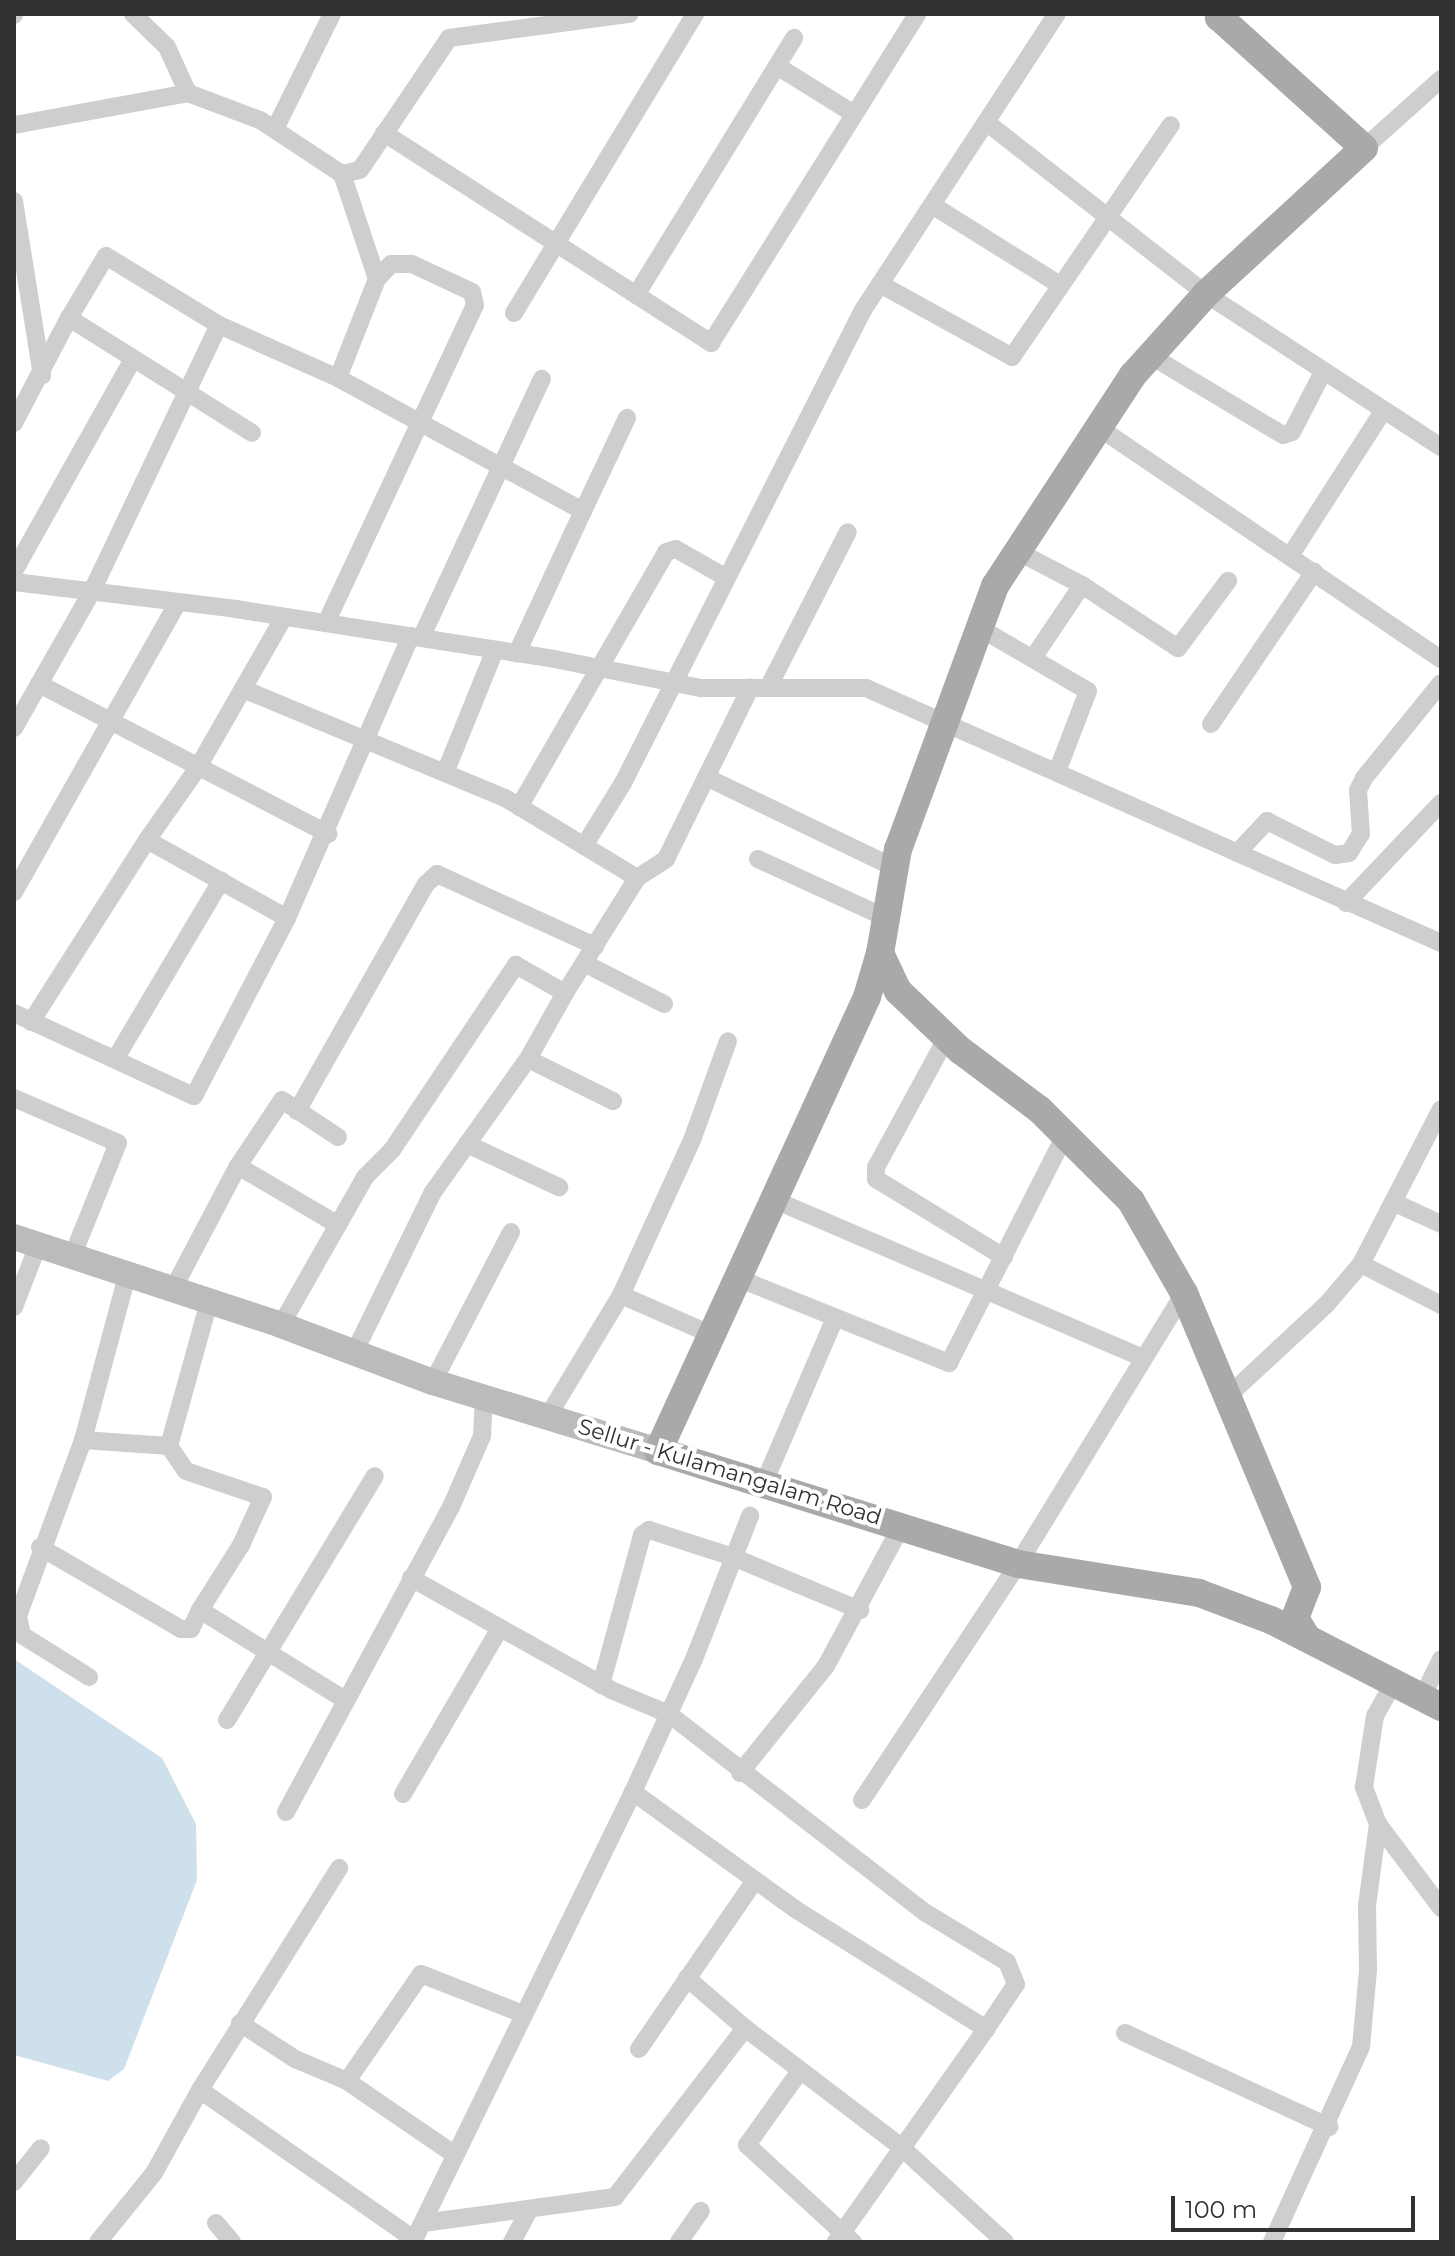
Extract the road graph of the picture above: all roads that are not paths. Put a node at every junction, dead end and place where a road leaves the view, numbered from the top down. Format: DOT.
graph roads {
  1 [pos="133,14"];
  2 [pos="332,14"];
  3 [pos="629,14"];
  4 [pos="695,14"];
  5 [pos="917,14"];
  6 [pos="1057,14"];
  7 [pos="1227,18"];
  8 [pos="524,21"];
  9 [pos="794,38"];
  10 [pos="777,66"];
  11 [pos="1441,79"];
  12 [pos="188,93"];
  13 [pos="854,114"];
  14 [pos="986,122"];
  15 [pos="14,125"];
  16 [pos="1171,125"];
  17 [pos="275,129"];
  18 [pos="384,133"];
  19 [pos="1364,148"];
  20 [pos="342,174"];
  21 [pos="14,201"];
  22 [pos="932,205"];
  23 [pos="1106,216"];
  24 [pos="14,228"];
  25 [pos="554,243"];
  26 [pos="377,279"];
  27 [pos="880,284"];
  28 [pos="1060,285"];
  29 [pos="1206,294"];
  30 [pos="636,295"];
  31 [pos="514,313"];
  32 [pos="69,318"];
  33 [pos="219,325"];
  34 [pos="1151,356"];
  35 [pos="133,359"];
  36 [pos="1323,372"];
  37 [pos="42,376"];
  38 [pos="338,378"];
  39 [pos="542,379"];
  40 [pos="189,395"];
  41 [pos="1383,411"];
  42 [pos="17,413"];
  43 [pos="627,418"];
  44 [pos="417,421"];
  45 [pos="1098,427"];
  46 [pos="252,433"];
  47 [pos="1441,447"];
  48 [pos="501,467"];
  49 [pos="583,511"];
  50 [pos="848,532"];
  51 [pos="1015,550"];
  52 [pos="1290,556"];
  53 [pos="14,571"];
  54 [pos="1314,572"];
  55 [pos="725,577"];
  56 [pos="1228,581"];
  57 [pos="14,582"];
  58 [pos="1082,585"];
  59 [pos="92,591"];
  60 [pos="178,602"];
  61 [pos="284,617"];
  62 [pos="326,623"];
  63 [pos="978,627"];
  64 [pos="416,637"];
  65 [pos="495,650"];
  66 [pos="517,653"];
  67 [pos="1033,658"];
  68 [pos="1441,659"];
  69 [pos="602,668"];
  70 [pos="670,682"];
  71 [pos="1441,683"];
  72 [pos="39,684"];
  73 [pos="759,688"];
  74 [pos="243,689"];
  75 [pos="942,723"];
  76 [pos="1211,724"];
  77 [pos="112,726"];
  78 [pos="14,728"];
  79 [pos="368,741"];
  80 [pos="197,769"];
  81 [pos="1058,769"];
  82 [pos="445,773"];
  83 [pos="706,777"];
  84 [pos="1441,803"];
  85 [pos="519,807"];
  86 [pos="328,834"];
  87 [pos="147,840"];
  88 [pos="584,846"];
  89 [pos="1237,853"];
  90 [pos="758,859"];
  91 [pos="895,868"];
  92 [pos="637,878"];
  93 [pos="221,881"];
  94 [pos="14,892"];
  95 [pos="1346,903"];
  96 [pos="287,918"];
  97 [pos="886,918"];
  98 [pos="1441,943"];
  99 [pos="595,946"];
  100 [pos="880,953"];
  101 [pos="584,963"];
  102 [pos="565,993"];
  103 [pos="664,1004"];
  104 [pos="14,1013"];
  105 [pos="31,1022"];
  106 [pos="947,1037"];
  107 [pos="728,1041"];
  108 [pos="117,1056"];
  109 [pos="528,1059"];
  110 [pos="14,1098"];
  111 [pos="613,1101"];
  112 [pos="1441,1109"];
  113 [pos="297,1111"];
  114 [pos="1436,1132"];
  115 [pos="1065,1135"];
  116 [pos="338,1137"];
  117 [pos="467,1144"];
  118 [pos="238,1166"];
  119 [pos="559,1187"];
  120 [pos="770,1198"];
  121 [pos="1395,1203"];
  122 [pos="1441,1224"];
  123 [pos="338,1225"];
  124 [pos="511,1232"];
  125 [pos="26,1241"];
  126 [pos="72,1257"];
  127 [pos="1004,1257"];
  128 [pos="1361,1264"];
  129 [pos="127,1276"];
  130 [pos="735,1277"];
  131 [pos="172,1291"];
  132 [pos="988,1291"];
  133 [pos="1184,1293"];
  134 [pos="621,1295"];
  135 [pos="209,1302"];
  136 [pos="1441,1305"];
  137 [pos="14,1307"];
  138 [pos="835,1318"];
  139 [pos="281,1325"];
  140 [pos="710,1334"];
  141 [pos="354,1353"];
  142 [pos="1141,1357"];
  143 [pos="433,1382"];
  144 [pos="1229,1395"];
  145 [pos="484,1397"];
  146 [pos="548,1416"];
  147 [pos="83,1440"];
  148 [pos="658,1451"];
  149 [pos="173,1455"];
  150 [pos="375,1476"];
  151 [pos="764,1483"];
  152 [pos="750,1516"];
  153 [pos="898,1533"];
  154 [pos="40,1547"];
  155 [pos="733,1557"];
  156 [pos="1018,1564"];
  157 [pos="411,1578"];
  158 [pos="200,1610"];
  159 [pos="860,1610"];
  160 [pos="499,1630"];
  161 [pos="1307,1638"];
  162 [pos="264,1654"];
  163 [pos="1441,1659"];
  164 [pos="89,1677"];
  165 [pos="1393,1683"];
  166 [pos="601,1685"];
  167 [pos="345,1700"];
  168 [pos="1431,1703"];
  169 [pos="669,1714"];
  170 [pos="227,1720"];
  171 [pos="740,1773"];
  172 [pos="633,1792"];
  173 [pos="403,1794"];
  174 [pos="862,1800"];
  175 [pos="286,1812"];
  176 [pos="1378,1824"];
  177 [pos="339,1868"];
  178 [pos="755,1880"];
  179 [pos="1441,1908"];
  180 [pos="687,1978"];
  181 [pos="523,2014"];
  182 [pos="240,2023"];
  183 [pos="745,2028"];
  184 [pos="986,2029"];
  185 [pos="1125,2033"];
  186 [pos="639,2049"];
  187 [pos="800,2071"];
  188 [pos="347,2081"];
  189 [pos="200,2090"];
  190 [pos="1329,2127"];
  191 [pos="901,2147"];
  192 [pos="41,2148"];
  193 [pos="455,2155"];
  194 [pos="14,2182"];
  195 [pos="529,2210"];
  196 [pos="701,2211"];
  197 [pos="216,2223"];
  198 [pos="417,2235"];
  199 [pos="843,2239"];
  200 [pos="98,2242"];
  201 [pos="232,2242"];
  202 [pos="512,2242"];
  203 [pos="679,2242"];
  204 [pos="1005,2242"];
  205 [pos="1272,2242"];
  1 -- 12 [label="street"];
  2 -- 17 [label="street"];
  3 -- 8 [label="street"];
  4 -- 25 [label="street"];
  5 -- 13 [label="street"];
  6 -- 14 [label="street"];
  7 -- 19 [label="main road"];
  8 -- 18 [label="street"];
  9 -- 10 [label="street"];
  10 -- 13 [label="street"];
  10 -- 30 [label="street"];
  11 -- 19 [label="street"];
  12 -- 15 [label="street"];
  12 -- 17 [label="street"];
  13 -- 30 [label="street"];
  14 -- 22 [label="street"];
  14 -- 23 [label="street"];
  16 -- 23 [label="street"];
  17 -- 20 [label="street"];
  18 -- 20 [label="street"];
  18 -- 25 [label="street"];
  19 -- 29 [label="main road"];
  20 -- 26 [label="street"];
  21 -- 24 [label="street"];
  22 -- 27 [label="street"];
  22 -- 28 [label="street"];
  23 -- 28 [label="street"];
  23 -- 29 [label="street"];
  24 -- 37 [label="street"];
  25 -- 30 [label="street"];
  25 -- 31 [label="street"];
  26 -- 38 [label="street"];
  26 -- 44 [label="street"];
  27 -- 28 [label="street"];
  27 -- 55 [label="street"];
  29 -- 34 [label="main road"];
  29 -- 36 [label="street"];
  32 -- 33 [label="street"];
  32 -- 35 [label="street"];
  32 -- 37 [label="street"];
  33 -- 38 [label="street"];
  33 -- 40 [label="street"];
  34 -- 36 [label="street"];
  34 -- 45 [label="main road"];
  35 -- 40 [label="street"];
  35 -- 53 [label="street"];
  36 -- 41 [label="street"];
  37 -- 42 [label="street"];
  38 -- 44 [label="street"];
  39 -- 48 [label="street"];
  40 -- 46 [label="street"];
  40 -- 59 [label="street"];
  41 -- 47 [label="street"];
  41 -- 52 [label="street"];
  43 -- 49 [label="street"];
  44 -- 48 [label="street"];
  44 -- 62 [label="street"];
  45 -- 51 [label="main road"];
  45 -- 52 [label="street"];
  48 -- 49 [label="street"];
  48 -- 64 [label="street"];
  49 -- 66 [label="street"];
  50 -- 73 [label="street"];
  51 -- 58 [label="street"];
  51 -- 63 [label="main road"];
  52 -- 54 [label="street"];
  54 -- 68 [label="street"];
  54 -- 76 [label="street"];
  55 -- 69 [label="street"];
  55 -- 70 [label="street"];
  56 -- 58 [label="street"];
  57 -- 59 [label="street"];
  58 -- 67 [label="street"];
  59 -- 60 [label="street"];
  59 -- 72 [label="street"];
  60 -- 61 [label="street"];
  60 -- 77 [label="street"];
  61 -- 62 [label="street"];
  61 -- 74 [label="street"];
  62 -- 64 [label="street"];
  63 -- 67 [label="street"];
  63 -- 75 [label="main road"];
  64 -- 65 [label="street"];
  64 -- 79 [label="street"];
  65 -- 66 [label="street"];
  65 -- 82 [label="street"];
  66 -- 69 [label="street"];
  67 -- 81 [label="street"];
  69 -- 70 [label="street"];
  69 -- 85 [label="street"];
  70 -- 73 [label="street"];
  70 -- 88 [label="street"];
  71 -- 89 [label="street"];
  72 -- 77 [label="street"];
  72 -- 78 [label="street"];
  73 -- 75 [label="street"];
  73 -- 83 [label="street"];
  74 -- 79 [label="street"];
  74 -- 80 [label="street"];
  75 -- 81 [label="street"];
  75 -- 91 [label="main road"];
  77 -- 80 [label="street"];
  77 -- 94 [label="street"];
  79 -- 82 [label="street"];
  79 -- 86 [label="street"];
  80 -- 86 [label="street"];
  80 -- 87 [label="street"];
  81 -- 89 [label="street"];
  82 -- 85 [label="street"];
  83 -- 91 [label="street"];
  83 -- 92 [label="street"];
  84 -- 95 [label="street"];
  85 -- 88 [label="street"];
  86 -- 96 [label="street"];
  87 -- 93 [label="street"];
  87 -- 105 [label="street"];
  88 -- 92 [label="street"];
  89 -- 95 [label="street"];
  90 -- 97 [label="street"];
  91 -- 97 [label="main road"];
  92 -- 99 [label="street"];
  93 -- 96 [label="street"];
  93 -- 108 [label="street"];
  95 -- 98 [label="street"];
  96 -- 108 [label="street"];
  97 -- 100 [label="main road"];
  99 -- 101 [label="street"];
  99 -- 113 [label="street"];
  100 -- 106 [label="main road"];
  100 -- 120 [label="main road"];
  101 -- 102 [label="street"];
  101 -- 103 [label="street"];
  102 -- 109 [label="street"];
  102 -- 123 [label="street"];
  104 -- 105 [label="street"];
  105 -- 108 [label="street"];
  106 -- 115 [label="main road"];
  106 -- 127 [label="street"];
  107 -- 134 [label="street"];
  109 -- 111 [label="street"];
  109 -- 117 [label="street"];
  110 -- 126 [label="street"];
  112 -- 114 [label="street"];
  113 -- 116 [label="street"];
  113 -- 118 [label="street"];
  114 -- 121 [label="street"];
  115 -- 127 [label="street"];
  115 -- 133 [label="main road"];
  117 -- 119 [label="street"];
  117 -- 141 [label="street"];
  118 -- 123 [label="street"];
  118 -- 131 [label="street"];
  120 -- 130 [label="main road"];
  120 -- 132 [label="street"];
  121 -- 122 [label="street"];
  121 -- 128 [label="street"];
  123 -- 139 [label="street"];
  124 -- 143 [label="street"];
  125 -- 126 [label="main road, Sellur - Kulamangalam Road"];
  125 -- 137 [label="street"];
  126 -- 129 [label="main road, Sellur - Kulamangalam Road"];
  127 -- 132 [label="street"];
  128 -- 136 [label="street"];
  128 -- 144 [label="street"];
  129 -- 131 [label="main road, Sellur - Kulamangalam Road"];
  129 -- 147 [label="street"];
  130 -- 138 [label="street"];
  130 -- 140 [label="main road"];
  131 -- 135 [label="main road, Sellur - Kulamangalam Road"];
  132 -- 138 [label="street"];
  132 -- 142 [label="street"];
  133 -- 142 [label="street"];
  133 -- 144 [label="main road"];
  134 -- 140 [label="street"];
  134 -- 146 [label="street"];
  135 -- 139 [label="main road, Sellur - Kulamangalam Road"];
  135 -- 149 [label="street"];
  138 -- 151 [label="street"];
  139 -- 141 [label="main road, Sellur - Kulamangalam Road"];
  140 -- 148 [label="main road"];
  141 -- 143 [label="main road, Sellur - Kulamangalam Road"];
  142 -- 156 [label="street"];
  143 -- 145 [label="main road, Sellur - Kulamangalam Road"];
  144 -- 161 [label="main road"];
  145 -- 146 [label="main road, Sellur - Kulamangalam Road"];
  145 -- 157 [label="street"];
  146 -- 148 [label="main road, Sellur - Kulamangalam Road"];
  147 -- 149 [label="street"];
  147 -- 154 [label="street"];
  148 -- 151 [label="main road, Sellur - Kulamangalam Road"];
  149 -- 158 [label="street"];
  150 -- 162 [label="street"];
  151 -- 153 [label="main road, Sellur - Kulamangalam Road"];
  152 -- 155 [label="street"];
  153 -- 156 [label="main road, Sellur - Kulamangalam Road"];
  153 -- 159 [label="street"];
  154 -- 158 [label="street"];
  154 -- 164 [label="street"];
  155 -- 159 [label="street"];
  155 -- 166 [label="street"];
  155 -- 169 [label="street"];
  156 -- 161 [label="main road, Sellur - Kulamangalam Road"];
  156 -- 174 [label="street"];
  157 -- 160 [label="street"];
  157 -- 167 [label="street"];
  158 -- 162 [label="street"];
  159 -- 171 [label="street"];
  160 -- 166 [label="street"];
  160 -- 173 [label="street"];
  161 -- 165 [label="main road, Sellur - Kulamangalam Road"];
  162 -- 167 [label="street"];
  162 -- 170 [label="street"];
  163 -- 168 [label="street"];
  165 -- 168 [label="main road, Sellur - Kulamangalam Road"];
  165 -- 176 [label="street"];
  166 -- 169 [label="street"];
  167 -- 175 [label="street"];
  169 -- 171 [label="street"];
  169 -- 172 [label="street"];
  171 -- 184 [label="street"];
  172 -- 178 [label="street"];
  172 -- 181 [label="street"];
  176 -- 179 [label="street"];
  176 -- 190 [label="street"];
  177 -- 182 [label="street"];
  178 -- 180 [label="street"];
  178 -- 184 [label="street"];
  180 -- 183 [label="street"];
  180 -- 186 [label="street"];
  181 -- 188 [label="street"];
  181 -- 193 [label="street"];
  182 -- 188 [label="street"];
  182 -- 189 [label="street"];
  183 -- 187 [label="street"];
  183 -- 195 [label="street"];
  184 -- 191 [label="street"];
  185 -- 190 [label="street"];
  187 -- 191 [label="street"];
  187 -- 199 [label="street"];
  188 -- 193 [label="street"];
  189 -- 198 [label="street"];
  189 -- 200 [label="street"];
  190 -- 205 [label="street"];
  191 -- 199 [label="street"];
  191 -- 204 [label="street"];
  192 -- 194 [label="street"];
  193 -- 198 [label="street"];
  195 -- 198 [label="street"];
  195 -- 202 [label="street"];
  196 -- 203 [label="street"];
  197 -- 201 [label="street"];
}
